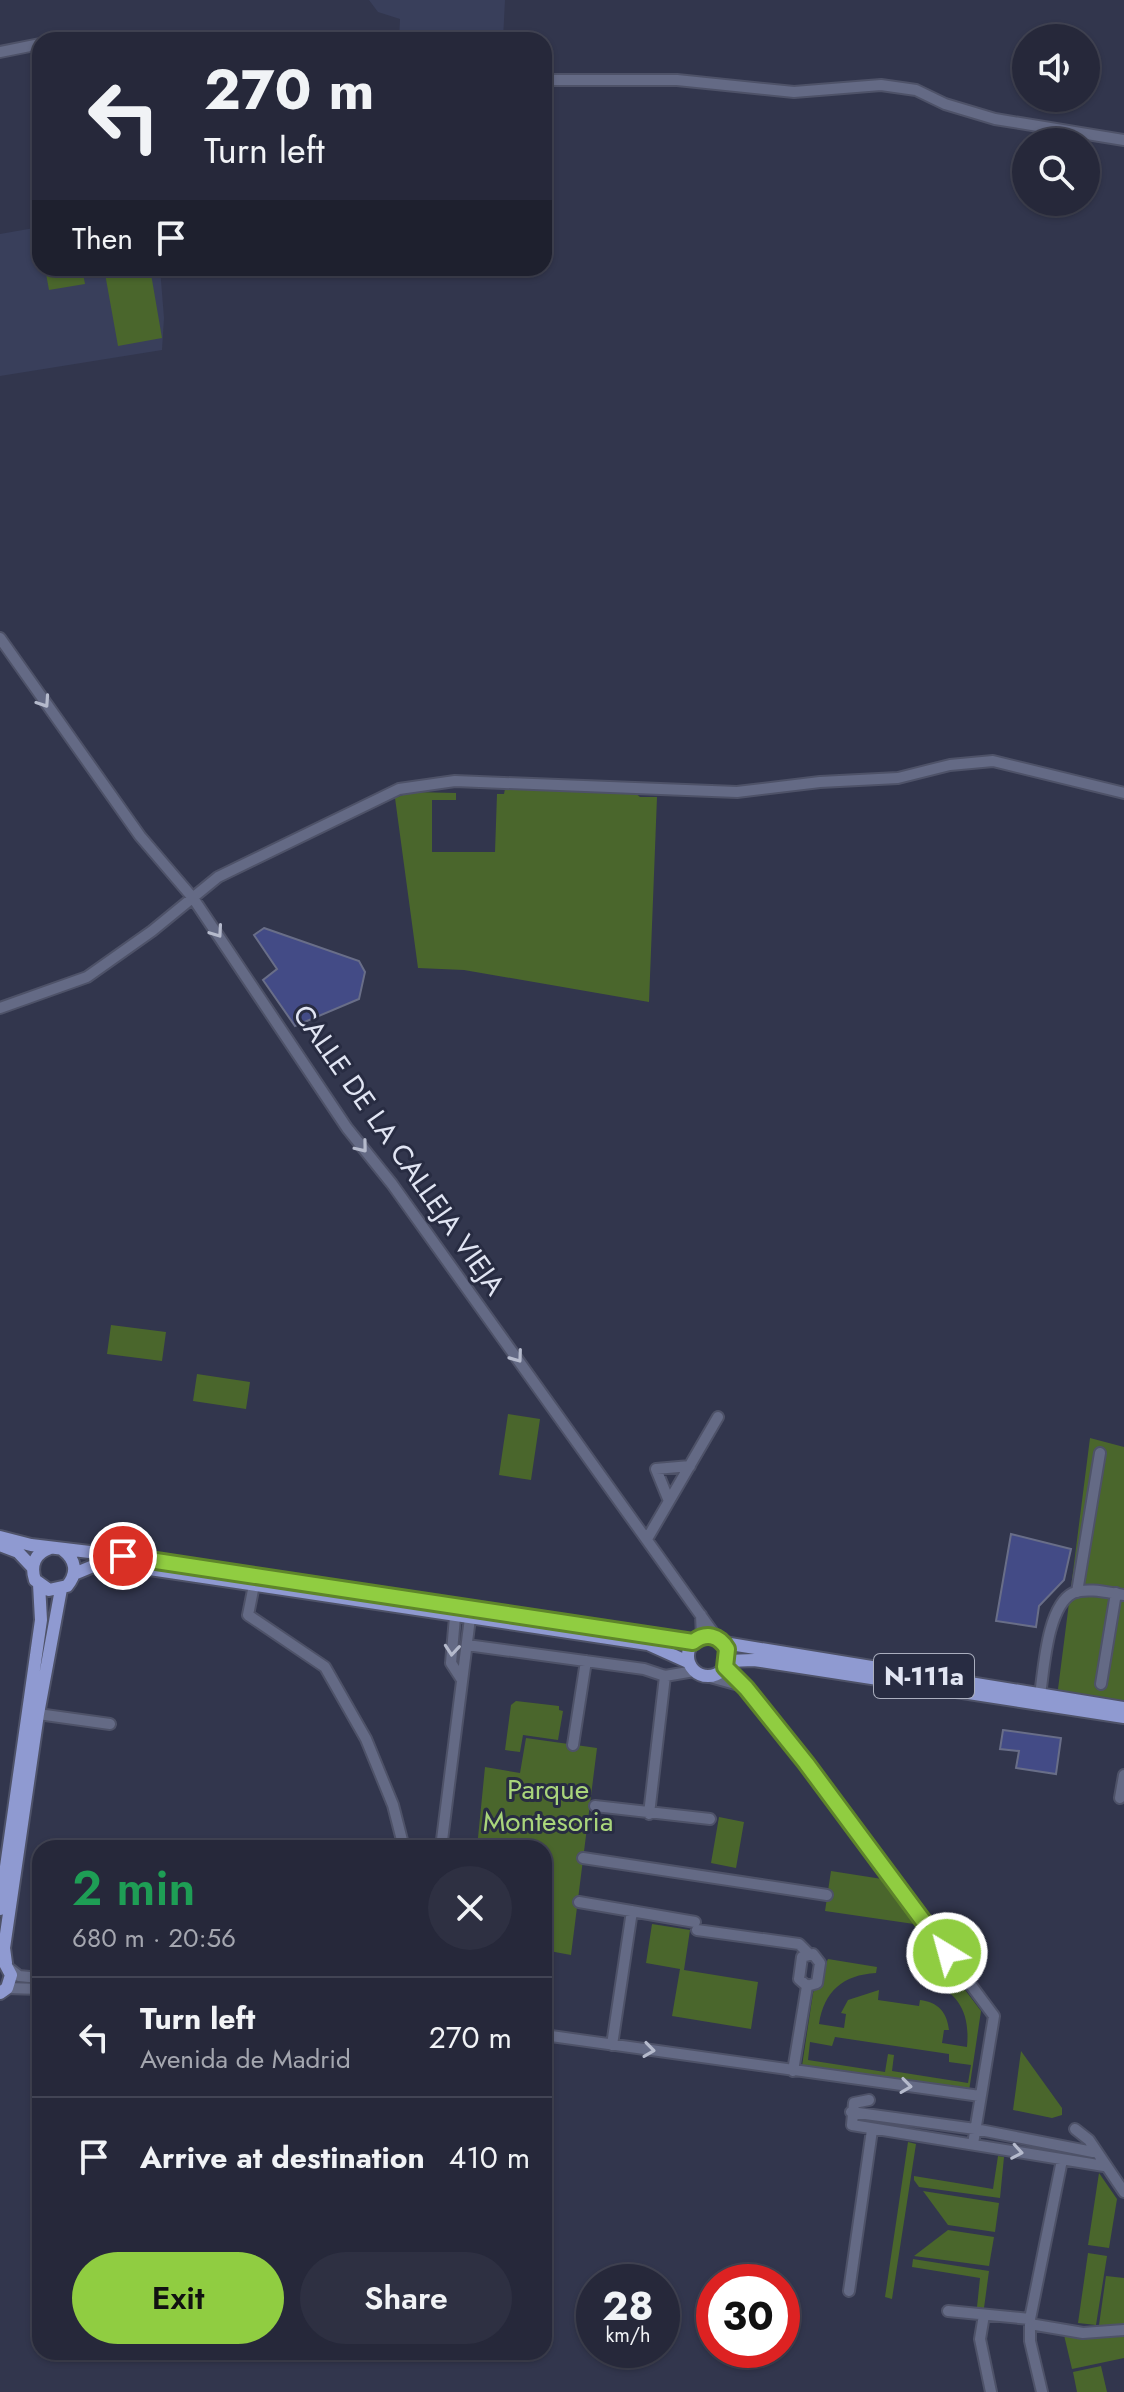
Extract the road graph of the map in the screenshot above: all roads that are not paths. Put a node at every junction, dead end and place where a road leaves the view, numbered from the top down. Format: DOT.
graph roads {
  1 [pos="32,46"];
  2 [pos="0,52"];
  3 [pos="552,80"];
  4 [pos="1124,140"];
  5 [pos="0,638"];
  6 [pos="1124,793"];
  7 [pos="193,898"];
  8 [pos="0,1008"];
  9 [pos="718,1417"];
  10 [pos="1100,1453"];
  11 [pos="690,1466"];
  12 [pos="669,1501"];
  13 [pos="0,1537"];
  14 [pos="647,1539"];
  15 [pos="0,1545"];
  16 [pos="57,1549"];
  17 [pos="33,1568"];
  18 [pos="74,1574"];
  19 [pos="39,1584"];
  20 [pos="254,1585"];
  21 [pos="61,1589"];
  22 [pos="1077,1592"];
  23 [pos="1122,1592"];
  24 [pos="700,1613"];
  25 [pos="455,1617"];
  26 [pos="470,1618"];
  27 [pos="697,1640"];
  28 [pos="721,1641"];
  29 [pos="467,1645"];
  30 [pos="586,1661"];
  31 [pos="762,1661"];
  32 [pos="727,1664"];
  33 [pos="691,1666"];
  34 [pos="665,1676"];
  35 [pos="710,1677"];
  36 [pos="462,1680"];
  37 [pos="1101,1684"];
  38 [pos="746,1688"];
  39 [pos="1040,1695"];
  40 [pos="1124,1708"];
  41 [pos="38,1714"];
  42 [pos="1124,1717"];
  43 [pos="110,1724"];
  44 [pos="573,1745"];
  45 [pos="1124,1775"];
  46 [pos="1120,1798"];
  47 [pos="595,1806"];
  48 [pos="649,1814"];
  49 [pos="710,1819"];
  50 [pos="402,1840"];
  51 [pos="442,1840"];
  52 [pos="583,1858"];
  53 [pos="827,1895"];
  54 [pos="579,1902"];
  55 [pos="0,1909"];
  56 [pos="632,1911"];
  57 [pos="809,1954"];
  58 [pos="5,1963"];
  59 [pos="32,1977"];
  60 [pos="807,1986"];
  61 [pos="32,1990"];
  62 [pos="2,1992"];
  63 [pos="552,2036"];
  64 [pos="612,2045"];
  65 [pos="793,2071"];
  66 [pos="980,2096"];
  67 [pos="869,2100"];
  68 [pos="851,2112"];
  69 [pos="975,2129"];
  70 [pos="1075,2129"];
  71 [pos="872,2130"];
  72 [pos="973,2144"];
  73 [pos="1093,2152"];
  74 [pos="1062,2160"];
  75 [pos="1104,2166"];
  76 [pos="1124,2192"];
  77 [pos="849,2291"];
  78 [pos="948,2311"];
  79 [pos="984,2315"];
  80 [pos="1030,2322"];
  81 [pos="1124,2330"];
  82 [pos="991,2392"];
  83 [pos="1042,2392"];
  1 -- 2 [label="street"];
  3 -- 4 [label="street"];
  5 -- 7 [label="street, CALLE DE LA CALLEJA VIEJA, one-way"];
  6 -- 7 [label="street"];
  7 -- 8 [label="street"];
  7 -- 14 [label="street, CALLE DE LA CALLEJA VIEJA, one-way"];
  9 -- 11 [label="street"];
  10 -- 22 [label="street"];
  11 -- 12 [label="street"];
  11 -- 12 [label="street"];
  12 -- 14 [label="street"];
  13 -- 16 [label="main road, N-111a"];
  14 -- 24 [label="street, CALLE DE LA CALLEJA VIEJA"];
  15 -- 17 [label="main road"];
  16 -- 17 [label="main road"];
  16 -- 18 [label="main road"];
  16 -- 27 [label="main road, N-111a"];
  17 -- 19 [label="main road"];
  18 -- 20 [label="main road"];
  18 -- 21 [label="main road"];
  19 -- 21 [label="main road"];
  19 -- 55 [label="main road"];
  20 -- 25 [label="main road"];
  20 -- 50 [label="street"];
  21 -- 41 [label="main road"];
  22 -- 23 [label="street"];
  22 -- 39 [label="street"];
  23 -- 37 [label="street"];
  24 -- 27 [label="street"];
  24 -- 28 [label="street"];
  25 -- 26 [label="main road"];
  25 -- 36 [label="street, one-way"];
  26 -- 29 [label="street"];
  26 -- 33 [label="main road"];
  27 -- 28 [label="main road, N-111a"];
  27 -- 33 [label="main road"];
  28 -- 32 [label="main road"];
  28 -- 39 [label="main road, N-111a"];
  29 -- 30 [label="street"];
  29 -- 36 [label="street"];
  30 -- 34 [label="street"];
  30 -- 44 [label="street"];
  31 -- 32 [label="main road, N-111a"];
  31 -- 38 [label="street"];
  31 -- 42 [label="main road, N-111a"];
  32 -- 35 [label="main road"];
  32 -- 38 [label="street"];
  33 -- 34 [label="street"];
  33 -- 35 [label="main road"];
  34 -- 48 [label="street"];
  35 -- 38 [label="street"];
  36 -- 51 [label="street"];
  38 -- 66 [label="street"];
  39 -- 40 [label="main road, N-111a"];
  41 -- 43 [label="street"];
  41 -- 58 [label="main road"];
  45 -- 46 [label="street"];
  47 -- 48 [label="street"];
  48 -- 49 [label="street"];
  52 -- 53 [label="street"];
  54 -- 56 [label="street"];
  56 -- 57 [label="street"];
  56 -- 64 [label="street"];
  57 -- 60 [label="street"];
  57 -- 60 [label="street"];
  58 -- 59 [label="street"];
  58 -- 62 [label="main road"];
  60 -- 65 [label="street"];
  61 -- 62 [label="street"];
  63 -- 64 [label="street"];
  64 -- 65 [label="street, one-way"];
  65 -- 66 [label="street, one-way"];
  66 -- 69 [label="street"];
  67 -- 68 [label="street"];
  68 -- 69 [label="street"];
  68 -- 71 [label="street"];
  69 -- 72 [label="street"];
  69 -- 73 [label="street"];
  70 -- 73 [label="street"];
  71 -- 72 [label="street"];
  71 -- 77 [label="street"];
  72 -- 74 [label="street, one-way"];
  73 -- 75 [label="street"];
  74 -- 75 [label="street"];
  74 -- 80 [label="street"];
  75 -- 76 [label="street"];
  78 -- 79 [label="street"];
  79 -- 80 [label="street"];
  79 -- 82 [label="street"];
  80 -- 81 [label="street"];
  80 -- 83 [label="street"];
}
